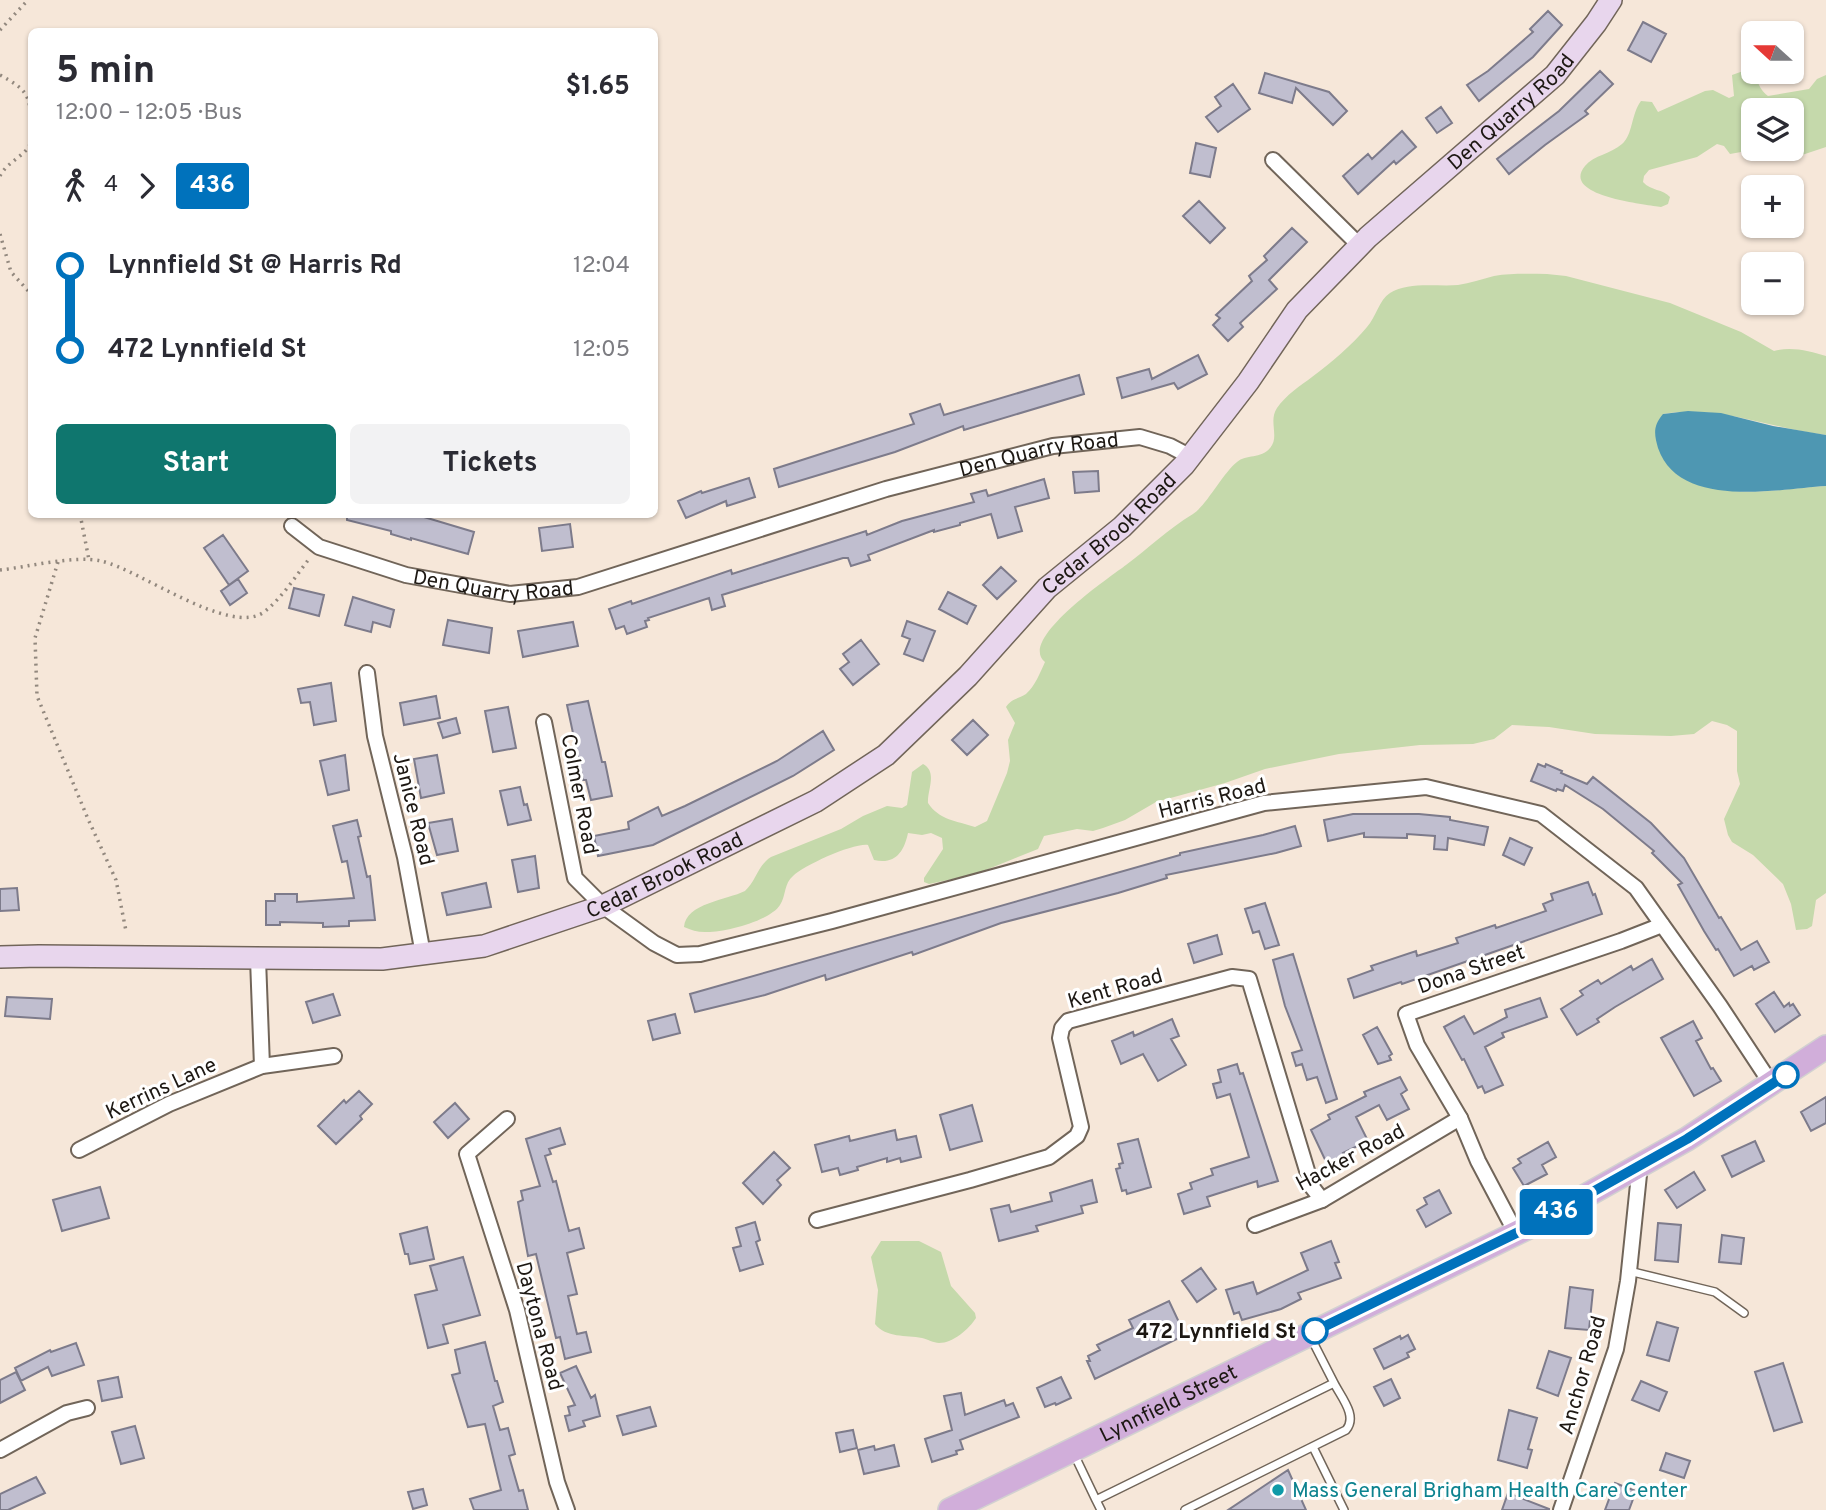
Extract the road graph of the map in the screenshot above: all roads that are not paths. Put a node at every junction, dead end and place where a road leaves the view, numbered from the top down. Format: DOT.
graph roads {
  1 [pos="1611,0"];
  2 [pos="1273,160"];
  3 [pos="1360,246"];
  4 [pos="1191,457"];
  5 [pos="292,526"];
  6 [pos="367,673"];
  7 [pos="544,722"];
  8 [pos="603,906"];
  9 [pos="1662,925"];
  10 [pos="423,954"];
  11 [pos="0,957"];
  12 [pos="258,959"];
  13 [pos="1826,1048"];
  14 [pos="334,1056"];
  15 [pos="262,1066"];
  16 [pos="1772,1085"];
  17 [pos="1460,1118"];
  18 [pos="507,1119"];
  19 [pos="79,1150"];
  20 [pos="1640,1165"];
  21 [pos="1322,1200"];
  22 [pos="817,1220"];
  23 [pos="1255,1225"];
  24 [pos="1516,1233"];
  25 [pos="1629,1271"];
  26 [pos="1744,1313"];
  27 [pos="1309,1334"];
  28 [pos="1334,1383"];
  29 [pos="87,1408"];
  30 [pos="1313,1447"];
  31 [pos="0,1450"];
  32 [pos="1072,1450"];
  33 [pos="1096,1500"];
  34 [pos="567,1510"];
  35 [pos="950,1510"];
  36 [pos="1101,1510"];
  37 [pos="1185,1510"];
  38 [pos="1344,1510"];
  39 [pos="1561,1510"];
  1 -- 3 [label="street, Den Quarry Road"];
  2 -- 3 [label="street"];
  3 -- 4 [label="street, Den Quarry Road"];
  4 -- 5 [label="street, Den Quarry Road"];
  4 -- 8 [label="street, Cedar Brook Road"];
  6 -- 10 [label="street, Janice Road"];
  7 -- 8 [label="street, Colmer Road"];
  8 -- 9 [label="street, Harris Road"];
  8 -- 10 [label="street, Cedar Brook Road"];
  9 -- 16 [label="street, Harris Road"];
  9 -- 17 [label="street, Dona Street"];
  10 -- 12 [label="street, Cedar Brook Road"];
  11 -- 12 [label="street, Cedar Brook Road"];
  12 -- 15 [label="street"];
  13 -- 16 [label="main road, Lynnfield Street"];
  14 -- 15 [label="street, Kerrins Lane"];
  15 -- 19 [label="street, Kerrins Lane"];
  16 -- 20 [label="main road, Lynnfield Street"];
  17 -- 21 [label="street, Hacker Road"];
  17 -- 24 [label="street, Dona Street"];
  18 -- 34 [label="street, Daytona Road"];
  20 -- 24 [label="main road, Lynnfield Street"];
  20 -- 25 [label="street, Anchor Road"];
  21 -- 22 [label="street, Kent Road"];
  21 -- 23 [label="street, Hacker Road"];
  24 -- 27 [label="main road, Lynnfield Street"];
  25 -- 26 [label="lane"];
  25 -- 39 [label="street, Anchor Road"];
  27 -- 28 [label="lane"];
  27 -- 32 [label="main road, Lynnfield Street"];
  28 -- 30 [label="lane"];
  28 -- 33 [label="lane"];
  29 -- 31 [label="street"];
  30 -- 37 [label="lane"];
  30 -- 38 [label="lane"];
  32 -- 33 [label="lane"];
  32 -- 35 [label="main road, Lynnfield Street"];
  33 -- 36 [label="lane"];
}
